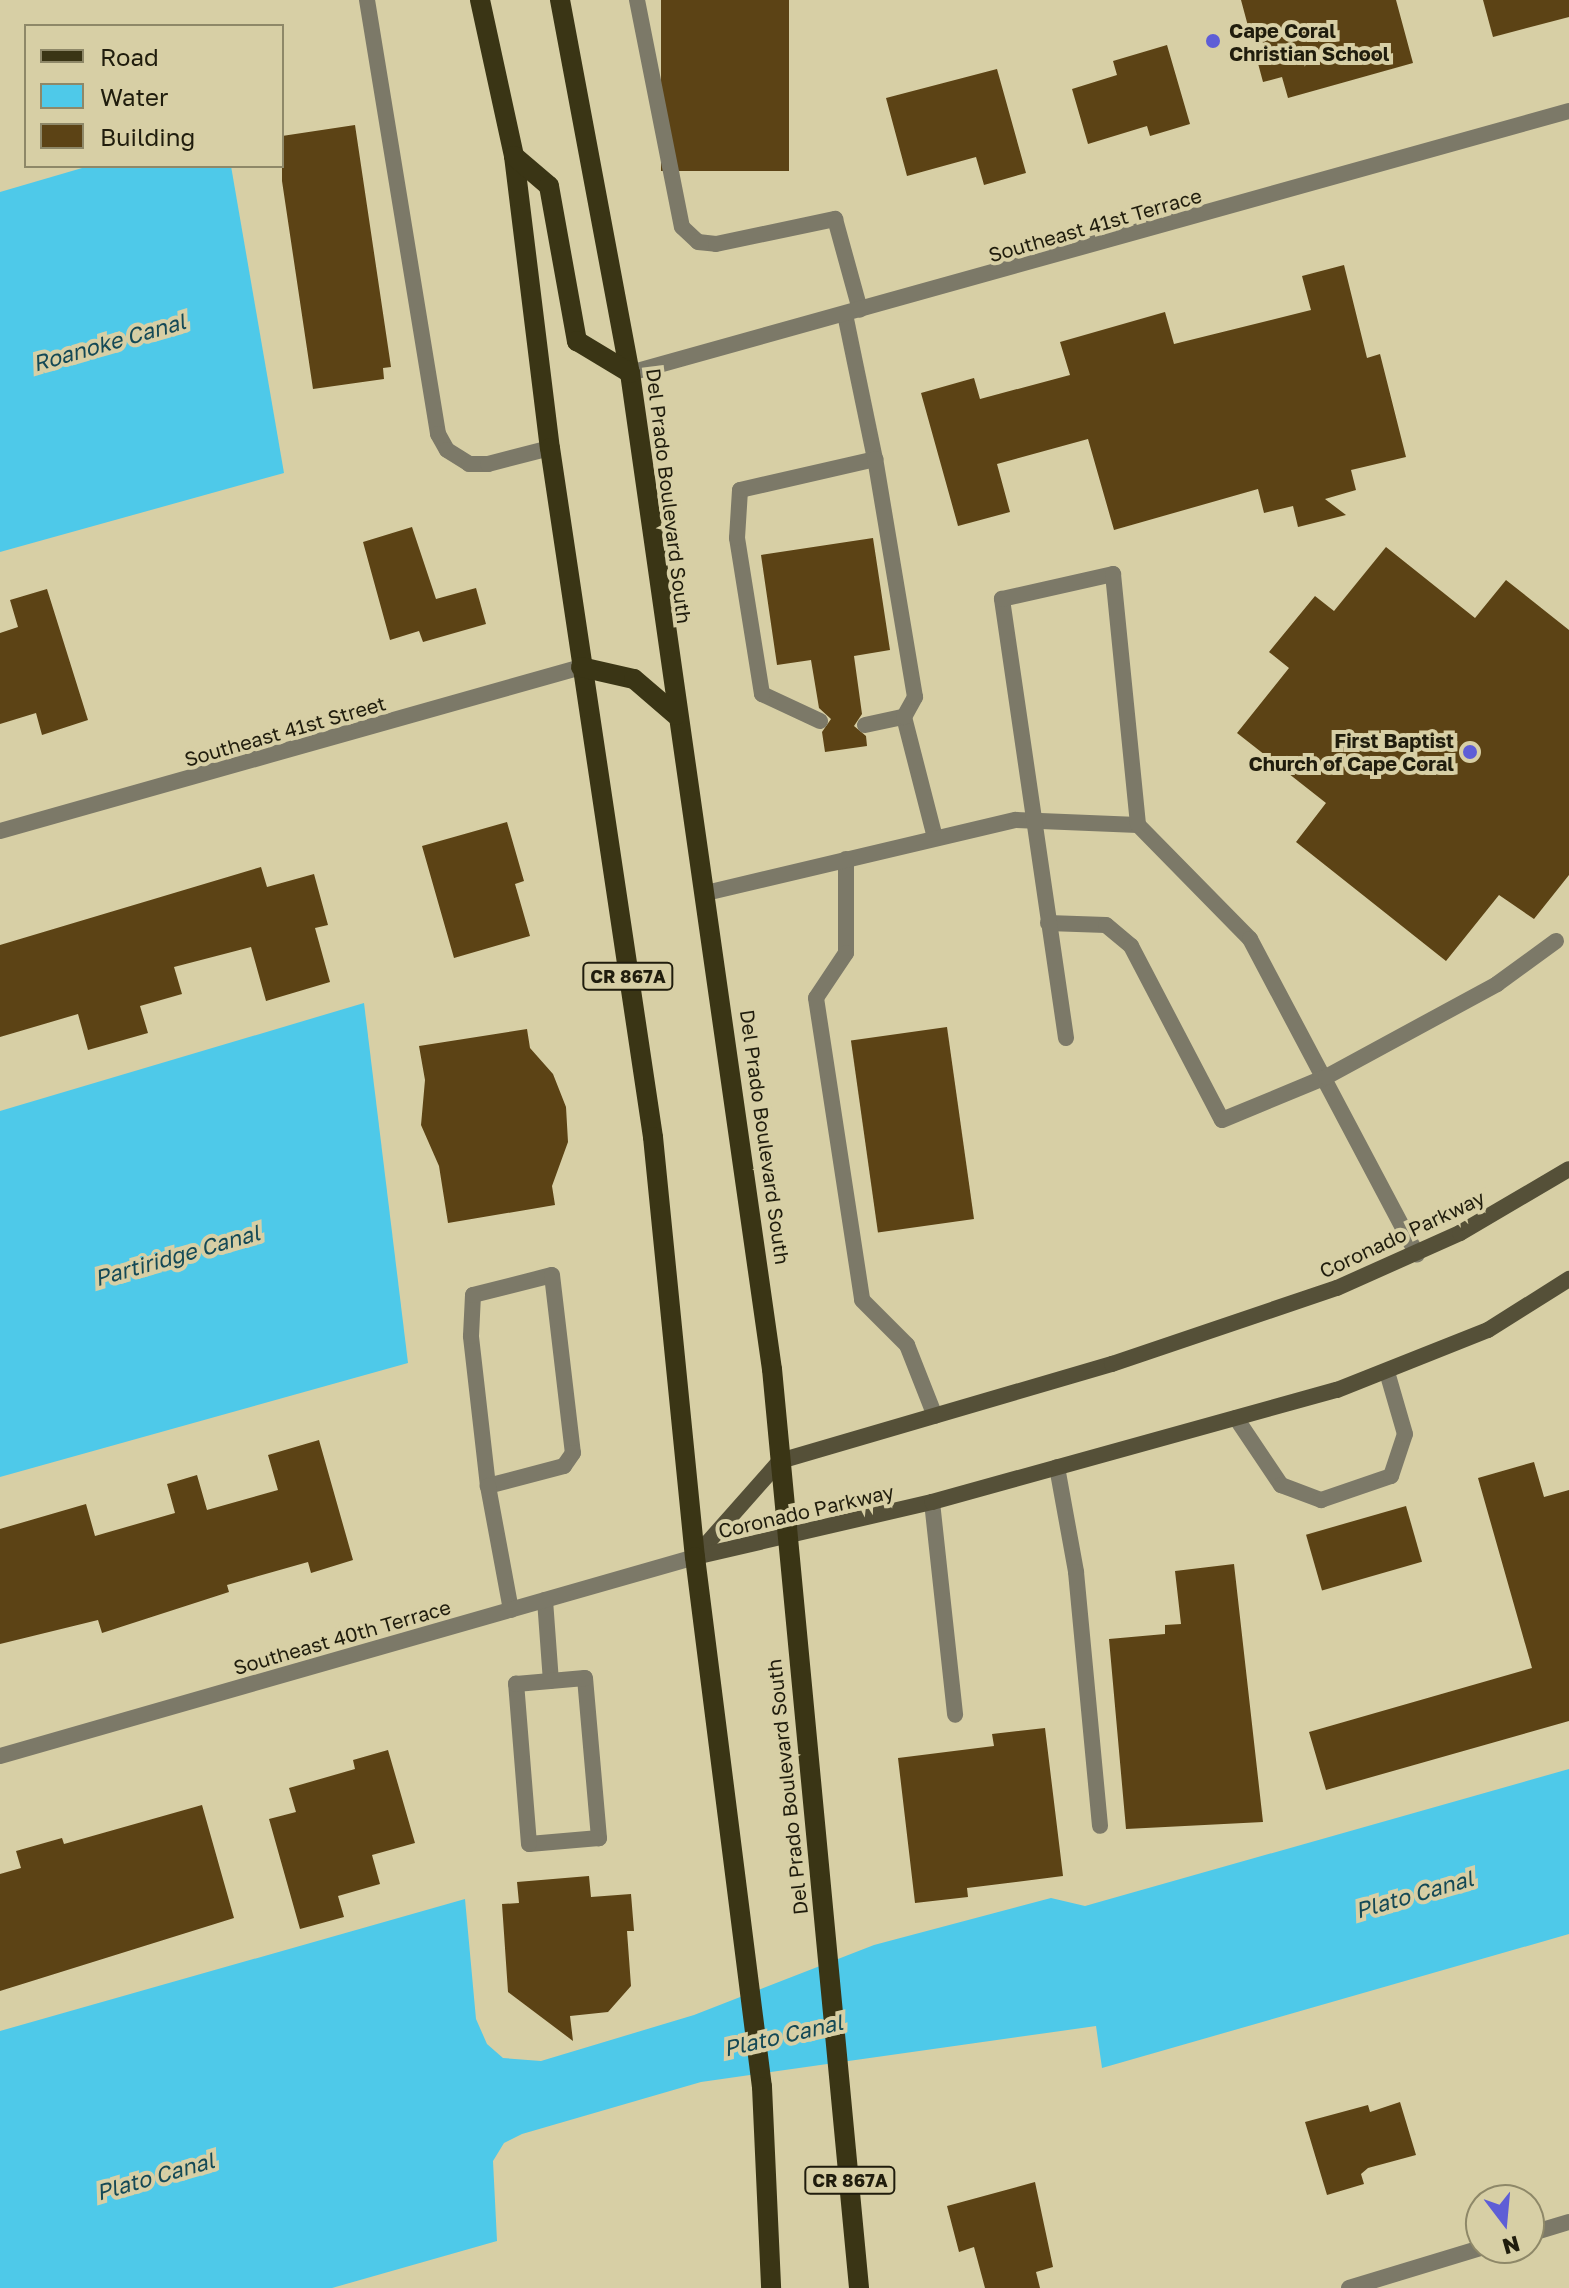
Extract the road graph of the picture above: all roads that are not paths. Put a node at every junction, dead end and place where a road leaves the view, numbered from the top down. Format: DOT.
graph roads {
  1 [pos="367,0"];
  2 [pos="480,0"];
  3 [pos="560,0"];
  4 [pos="637,0"];
  5 [pos="1569,111"];
  6 [pos="514,156"];
  7 [pos="853,312"];
  8 [pos="630,373"];
  9 [pos="550,448"];
  10 [pos="875,459"];
  11 [pos="581,667"];
  12 [pos="676,715"];
  13 [pos="904,717"];
  14 [pos="820,721"];
  15 [pos="865,725"];
  16 [pos="1033,821"];
  17 [pos="1138,825"];
  18 [pos="0,831"];
  19 [pos="935,838"];
  20 [pos="846,859"];
  21 [pos="706,893"];
  22 [pos="1048,923"];
  23 [pos="1556,941"];
  24 [pos="1066,1038"];
  25 [pos="1326,1077"];
  26 [pos="1569,1169"];
  27 [pos="1417,1254"];
  28 [pos="1569,1279"];
  29 [pos="1387,1372"];
  30 [pos="935,1416"];
  31 [pos="1236,1418"];
  32 [pos="780,1461"];
  33 [pos="1057,1467"];
  34 [pos="488,1486"];
  35 [pos="932,1502"];
  36 [pos="786,1537"];
  37 [pos="695,1557"];
  38 [pos="545,1600"];
  39 [pos="511,1610"];
  40 [pos="551,1681"];
  41 [pos="955,1715"];
  42 [pos="0,1756"];
  43 [pos="1100,1826"];
  44 [pos="1569,2222"];
  45 [pos="1545,2229"];
  46 [pos="1465,2254"];
  47 [pos="1398,2280"];
  48 [pos="771,2288"];
  49 [pos="859,2288"];
  50 [pos="1349,2288"];
  1 -- 9 [label="street"];
  2 -- 6 [label="main road, CR 867A"];
  3 -- 8 [label="main road, Del Prado Boulevard South / CR 867A"];
  4 -- 7 [label="street"];
  5 -- 7 [label="street, Southeast 41st Terrace"];
  6 -- 8 [label="main road"];
  6 -- 9 [label="main road, CR 867A"];
  7 -- 8 [label="street, Southeast 41st Terrace"];
  7 -- 10 [label="street"];
  8 -- 12 [label="main road, Del Prado Boulevard South / CR 867A"];
  9 -- 11 [label="main road, CR 867A"];
  10 -- 13 [label="street"];
  10 -- 14 [label="street"];
  11 -- 12 [label="main road"];
  11 -- 18 [label="street, Southeast 41st Street"];
  11 -- 37 [label="main road, CR 867A"];
  12 -- 21 [label="main road, Del Prado Boulevard South / CR 867A"];
  13 -- 15 [label="street"];
  13 -- 19 [label="street"];
  16 -- 17 [label="street"];
  16 -- 17 [label="street"];
  16 -- 19 [label="street"];
  16 -- 22 [label="street"];
  17 -- 25 [label="street"];
  19 -- 20 [label="street"];
  20 -- 21 [label="street"];
  20 -- 30 [label="street"];
  21 -- 32 [label="main road, Del Prado Boulevard South / CR 867A"];
  22 -- 24 [label="street"];
  22 -- 25 [label="street"];
  23 -- 25 [label="street"];
  25 -- 27 [label="street"];
  26 -- 27 [label="street, Coronado Parkway"];
  27 -- 30 [label="street, Coronado Parkway"];
  28 -- 29 [label="street, Coronado Parkway"];
  29 -- 31 [label="street, Coronado Parkway"];
  29 -- 31 [label="street"];
  30 -- 32 [label="street, Coronado Parkway"];
  31 -- 33 [label="street, Coronado Parkway"];
  32 -- 36 [label="main road, Del Prado Boulevard South / CR 867A"];
  32 -- 37 [label="street, Coronado Parkway"];
  33 -- 35 [label="street, Coronado Parkway"];
  33 -- 43 [label="street"];
  34 -- 34 [label="street"];
  34 -- 39 [label="street"];
  35 -- 36 [label="street, Coronado Parkway"];
  35 -- 41 [label="street"];
  36 -- 37 [label="street, Coronado Parkway"];
  36 -- 49 [label="main road, Del Prado Boulevard South / CR 867A"];
  37 -- 38 [label="street, Southeast 40th Terrace"];
  37 -- 48 [label="main road, CR 867A"];
  38 -- 39 [label="street, Southeast 40th Terrace"];
  38 -- 40 [label="street"];
  39 -- 42 [label="street, Southeast 40th Terrace"];
  40 -- 40 [label="street"];
  44 -- 45 [label="street"];
  46 -- 47 [label="street"];
  47 -- 50 [label="street"];
}
